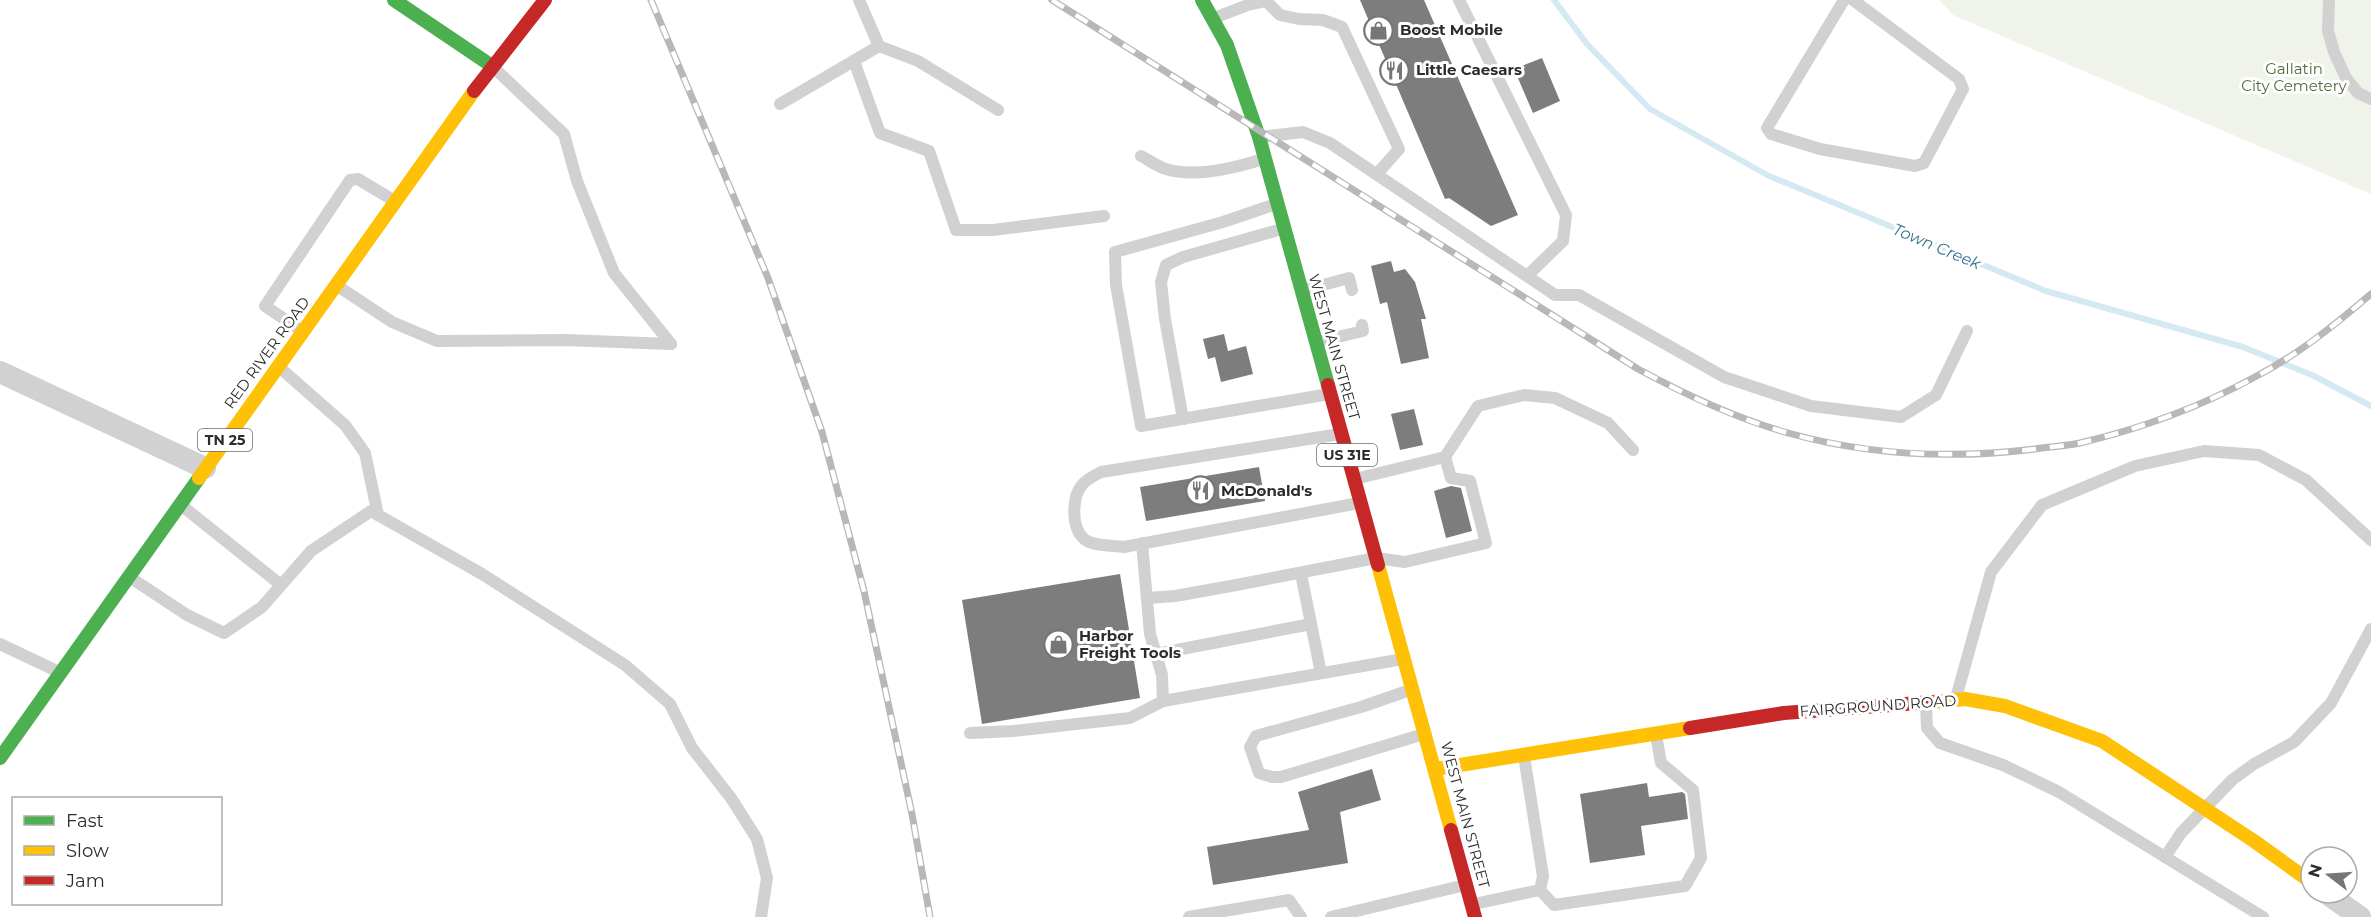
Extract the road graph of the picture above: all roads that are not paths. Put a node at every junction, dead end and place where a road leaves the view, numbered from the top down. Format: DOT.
graph roads {
  1 [pos="394,0"];
  2 [pos="545,0"];
  3 [pos="859,0"];
  4 [pos="1202,0"];
  5 [pos="1459,0"];
  6 [pos="1844,0"];
  7 [pos="1853,0"];
  8 [pos="2329,0"];
  9 [pos="1213,18"];
  10 [pos="879,46"];
  11 [pos="854,61"];
  12 [pos="492,66"];
  13 [pos="2371,99"];
  14 [pos="780,104"];
  15 [pos="998,110"];
  16 [pos="1258,137"];
  17 [pos="1141,156"];
  18 [pos="1264,159"];
  19 [pos="1377,174"];
  20 [pos="396,202"];
  21 [pos="1277,204"];
  22 [pos="1104,216"];
  23 [pos="1284,228"];
  24 [pos="1527,276"];
  25 [pos="336,285"];
  26 [pos="1301,290"];
  27 [pos="1352,290"];
  28 [pos="1362,326"];
  29 [pos="1967,331"];
  30 [pos="303,332"];
  31 [pos="1316,343"];
  32 [pos="278,366"];
  33 [pos="0,372"];
  34 [pos="1330,394"];
  35 [pos="1183,419"];
  36 [pos="1341,434"];
  37 [pos="1633,450"];
  38 [pos="1445,457"];
  39 [pos="205,468"];
  40 [pos="1354,479"];
  41 [pos="1361,503"];
  42 [pos="180,504"];
  43 [pos="378,515"];
  44 [pos="2371,540"];
  45 [pos="1142,543"];
  46 [pos="1376,558"];
  47 [pos="1301,574"];
  48 [pos="130,577"];
  49 [pos="281,585"];
  50 [pos="1148,598"];
  51 [pos="1311,624"];
  52 [pos="2371,629"];
  53 [pos="0,644"];
  54 [pos="1156,654"];
  55 [pos="1404,658"];
  56 [pos="60,672"];
  57 [pos="1321,673"];
  58 [pos="1413,688"];
  59 [pos="1955,700"];
  60 [pos="1163,701"];
  61 [pos="1926,702"];
  62 [pos="970,733"];
  63 [pos="1425,734"];
  64 [pos="1656,734"];
  65 [pos="1524,755"];
  66 [pos="0,758"];
  67 [pos="1435,769"];
  68 [pos="2206,810"];
  69 [pos="2165,857"];
  70 [pos="2299,874"];
  71 [pos="1466,884"];
  72 [pos="1540,890"];
  73 [pos="2343,905"];
  74 [pos="1474,910"];
  75 [pos="761,917"];
  76 [pos="1189,917"];
  77 [pos="1301,917"];
  78 [pos="1331,917"];
  79 [pos="2263,917"];
  80 [pos="2360,917"];
  1 -- 12 [label="main road"];
  2 -- 12 [label="main road, RED RIVER ROAD / TN 25"];
  3 -- 10 [label="lane"];
  4 -- 9 [label="main road, WEST MAIN STREET / US 31E"];
  5 -- 24 [label="lane"];
  6 -- 7 [label="lane"];
  8 -- 13 [label="lane"];
  9 -- 16 [label="main road, WEST MAIN STREET / US 31E"];
  9 -- 19 [label="lane"];
  10 -- 11 [label="lane"];
  10 -- 15 [label="lane"];
  11 -- 14 [label="lane"];
  11 -- 22 [label="lane"];
  12 -- 20 [label="main road, RED RIVER ROAD / TN 25"];
  12 -- 25 [label="lane"];
  16 -- 18 [label="main road, WEST MAIN STREET / US 31E"];
  16 -- 19 [label="lane"];
  17 -- 18 [label="lane"];
  18 -- 21 [label="main road, WEST MAIN STREET / US 31E"];
  19 -- 24 [label="lane"];
  20 -- 25 [label="main road, RED RIVER ROAD / TN 25"];
  20 -- 30 [label="lane"];
  21 -- 23 [label="main road, WEST MAIN STREET / US 31E"];
  21 -- 35 [label="lane"];
  23 -- 26 [label="main road, WEST MAIN STREET / US 31E"];
  23 -- 35 [label="lane"];
  24 -- 29 [label="lane"];
  25 -- 30 [label="main road, RED RIVER ROAD / TN 25"];
  26 -- 27 [label="lane"];
  26 -- 31 [label="main road, WEST MAIN STREET / US 31E"];
  28 -- 31 [label="lane"];
  30 -- 32 [label="main road, RED RIVER ROAD / TN 25"];
  31 -- 34 [label="main road, WEST MAIN STREET / US 31E"];
  32 -- 39 [label="main road, RED RIVER ROAD / TN 25"];
  32 -- 43 [label="lane"];
  33 -- 39 [label="street"];
  34 -- 35 [label="lane"];
  34 -- 36 [label="main road, WEST MAIN STREET / US 31E"];
  36 -- 40 [label="main road, WEST MAIN STREET / US 31E"];
  36 -- 45 [label="lane"];
  37 -- 38 [label="lane"];
  38 -- 40 [label="lane"];
  38 -- 46 [label="lane"];
  39 -- 42 [label="main road, RED RIVER ROAD / TN 25"];
  40 -- 41 [label="main road, WEST MAIN STREET / US 31E"];
  41 -- 45 [label="lane"];
  41 -- 46 [label="main road, WEST MAIN STREET / US 31E"];
  42 -- 48 [label="main road, RED RIVER ROAD / TN 25"];
  42 -- 49 [label="lane"];
  43 -- 49 [label="lane"];
  43 -- 75 [label="lane"];
  44 -- 59 [label="lane"];
  45 -- 50 [label="lane"];
  46 -- 47 [label="lane"];
  46 -- 55 [label="main road, WEST MAIN STREET / US 31E"];
  47 -- 50 [label="lane"];
  47 -- 51 [label="lane"];
  48 -- 49 [label="lane"];
  48 -- 56 [label="main road, RED RIVER ROAD / TN 25"];
  50 -- 54 [label="lane"];
  51 -- 54 [label="lane"];
  51 -- 57 [label="lane"];
  52 -- 68 [label="lane"];
  53 -- 56 [label="lane"];
  54 -- 60 [label="lane"];
  55 -- 57 [label="lane"];
  55 -- 58 [label="main road, WEST MAIN STREET / US 31E"];
  56 -- 66 [label="main road, RED RIVER ROAD / TN 25"];
  57 -- 60 [label="lane"];
  58 -- 63 [label="main road, WEST MAIN STREET / US 31E"];
  58 -- 63 [label="lane"];
  59 -- 61 [label="main road, FAIRGROUND ROAD"];
  59 -- 68 [label="main road, FAIRGROUND ROAD"];
  60 -- 62 [label="lane"];
  61 -- 64 [label="main road, FAIRGROUND ROAD"];
  61 -- 69 [label="lane"];
  63 -- 67 [label="main road, WEST MAIN STREET / US 31E"];
  64 -- 65 [label="main road, FAIRGROUND ROAD"];
  64 -- 72 [label="lane"];
  65 -- 67 [label="main road, FAIRGROUND ROAD"];
  65 -- 72 [label="lane"];
  67 -- 71 [label="main road, WEST MAIN STREET / US 31E"];
  68 -- 69 [label="lane"];
  68 -- 70 [label="main road, FAIRGROUND ROAD"];
  69 -- 79 [label="lane"];
  71 -- 74 [label="main road, WEST MAIN STREET / US 31E"];
  71 -- 78 [label="lane"];
  72 -- 74 [label="lane"];
  73 -- 80 [label="street"];
  76 -- 77 [label="lane"];
}
